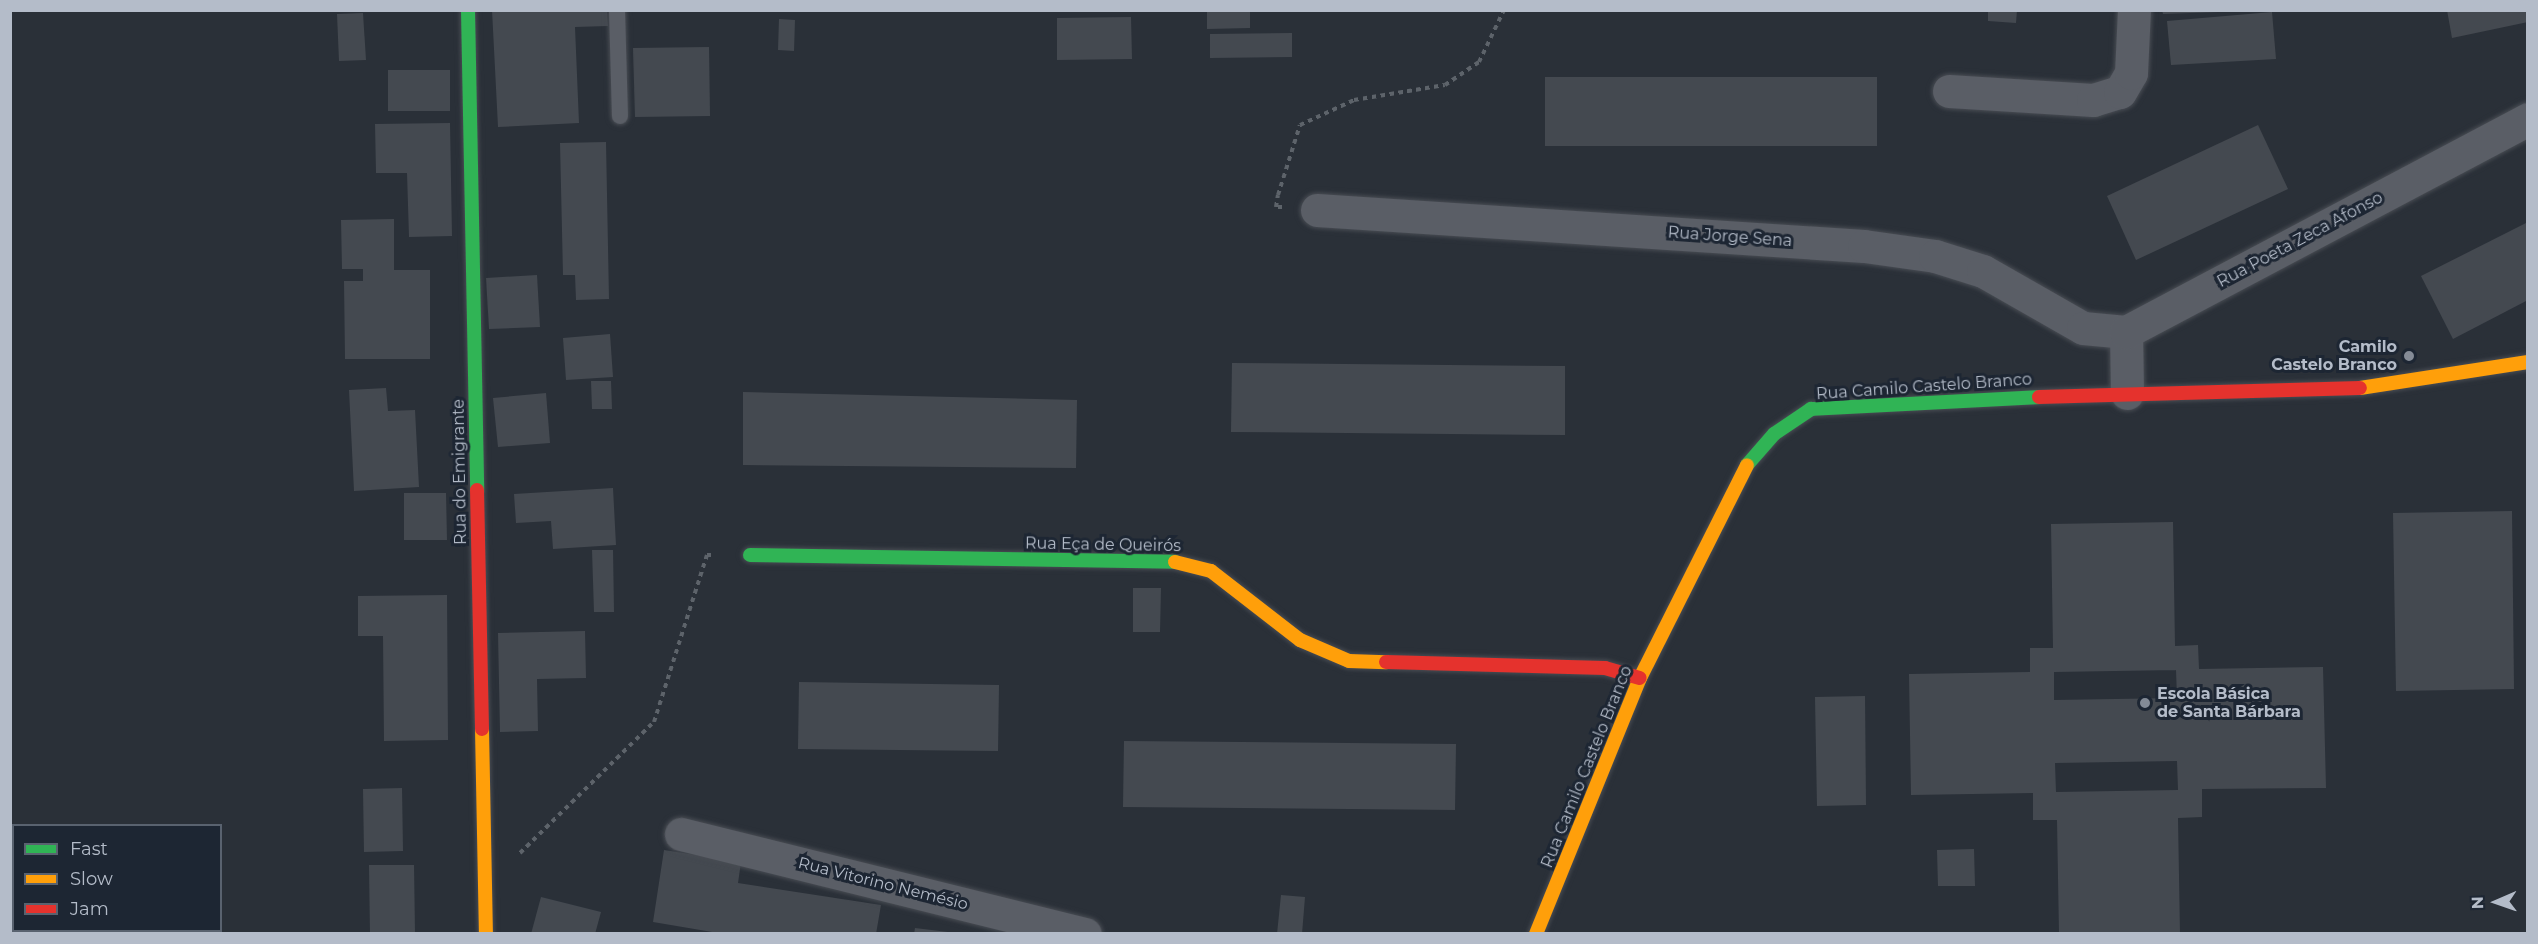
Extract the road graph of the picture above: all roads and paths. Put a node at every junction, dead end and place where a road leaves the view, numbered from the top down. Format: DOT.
graph roads {
  1 [pos="468,10"];
  2 [pos="617,10"];
  3 [pos="1504,10"];
  4 [pos="2134,10"];
  5 [pos="1949,91"];
  6 [pos="620,116"];
  7 [pos="2528,119"];
  8 [pos="1317,210"];
  9 [pos="2126,332"];
  10 [pos="2528,362"];
  11 [pos="2127,393"];
  12 [pos="750,555"];
  13 [pos="1640,678"];
  14 [pos="681,834"];
  15 [pos="485,887"];
  16 [pos="486,933"];
  17 [pos="1084,933"];
  18 [pos="1536,933"];
  1 -- 15 [label="street, Rua do Emigrante"];
  2 -- 6 [label="lane"];
  3 -- 8 [label="path"];
  4 -- 5 [label="street"];
  7 -- 9 [label="street, Rua Poeta Zeca Afonso"];
  8 -- 9 [label="street, Rua Jorge Sena"];
  9 -- 11 [label="street"];
  10 -- 11 [label="street, Rua Camilo Castelo Branco"];
  11 -- 13 [label="street, Rua Camilo Castelo Branco"];
  12 -- 13 [label="street, Rua Eça de Queirós"];
  12 -- 15 [label="path"];
  13 -- 18 [label="street, Rua Camilo Castelo Branco"];
  14 -- 17 [label="street, Rua Vitorino Nemésio"];
  15 -- 16 [label="street, Rua do Emigrante"];
}
